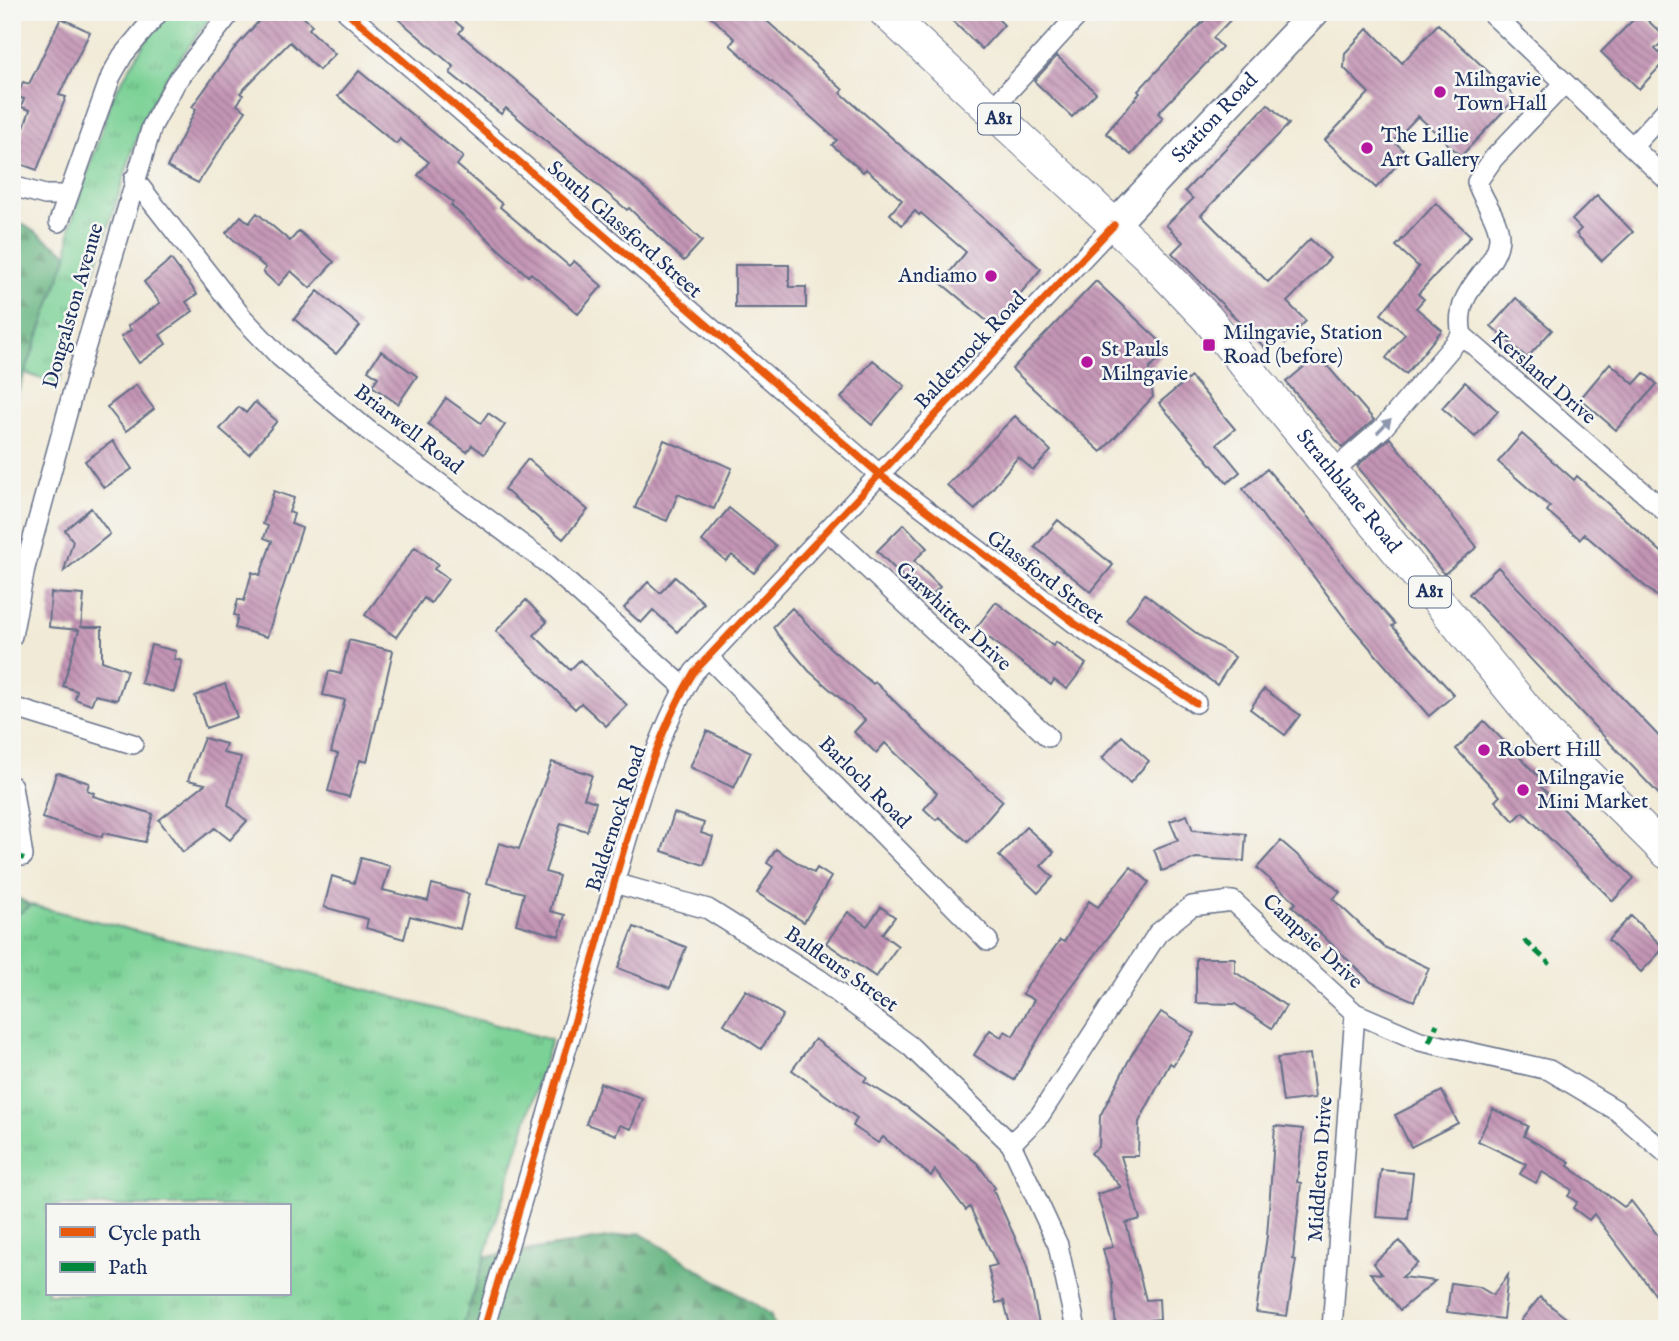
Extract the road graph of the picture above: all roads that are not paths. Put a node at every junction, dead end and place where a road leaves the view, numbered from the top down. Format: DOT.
graph roads {
  1 [pos="159,12"];
  2 [pos="231,12"];
  3 [pos="347,12"];
  4 [pos="885,12"];
  5 [pos="1081,12"];
  6 [pos="1315,12"];
  7 [pos="1490,12"];
  8 [pos="1565,83"];
  9 [pos="1667,109"];
  10 [pos="990,111"];
  11 [pos="1632,147"];
  12 [pos="134,178"];
  13 [pos="1667,180"];
  14 [pos="12,186"];
  15 [pos="68,195"];
  16 [pos="59,222"];
  17 [pos="1114,225"];
  18 [pos="1462,335"];
  19 [pos="1333,471"];
  20 [pos="879,474"];
  21 [pos="1667,513"];
  22 [pos="827,530"];
  23 [pos="12,636"];
  24 [pos="708,657"];
  25 [pos="685,688"];
  26 [pos="1196,703"];
  27 [pos="12,707"];
  28 [pos="1048,737"];
  29 [pos="133,744"];
  30 [pos="12,786"];
  31 [pos="1667,853"];
  32 [pos="23,856"];
  33 [pos="614,883"];
  34 [pos="988,941"];
  35 [pos="1355,1013"];
  36 [pos="1011,1144"];
  37 [pos="1667,1154"];
  38 [pos="484,1329"];
  39 [pos="1076,1329"];
  40 [pos="1332,1329"];
  1 -- 15 [label="street"];
  2 -- 12 [label="street, Dougalston Avenue"];
  3 -- 20 [label="street, South Glassford Street"];
  4 -- 10 [label="main road, A81"];
  5 -- 10 [label="street"];
  6 -- 17 [label="main road, Station Road"];
  7 -- 8 [label="street"];
  8 -- 11 [label="street"];
  8 -- 18 [label="street, Kersland Drive"];
  9 -- 11 [label="street"];
  10 -- 17 [label="main road, A81"];
  11 -- 13 [label="street"];
  12 -- 23 [label="street, Dougalston Avenue"];
  12 -- 25 [label="street, Briarwell Road"];
  14 -- 15 [label="street"];
  15 -- 16 [label="street"];
  17 -- 19 [label="main road, Strathblane Road / A81"];
  17 -- 20 [label="street, Baldernock Road"];
  19 -- 18 [label="street, one-way"];
  18 -- 21 [label="street, Kersland Drive"];
  19 -- 31 [label="main road, Strathblane Road / A81"];
  20 -- 22 [label="street, Baldernock Road"];
  20 -- 26 [label="street, Glassford Street"];
  22 -- 24 [label="street, Baldernock Road"];
  22 -- 28 [label="street, Garwhitter Drive"];
  24 -- 25 [label="street, Baldernock Road"];
  24 -- 34 [label="street, Barloch Road"];
  25 -- 33 [label="street, Baldernock Road"];
  27 -- 29 [label="street"];
  30 -- 32 [label="street"];
  33 -- 36 [label="street, Balfleurs Street"];
  33 -- 38 [label="street, Baldernock Road"];
  35 -- 36 [label="street, Campsie Drive"];
  35 -- 37 [label="street, Campsie Drive"];
  35 -- 40 [label="street, Middleton Drive"];
  36 -- 39 [label="street"];
}
